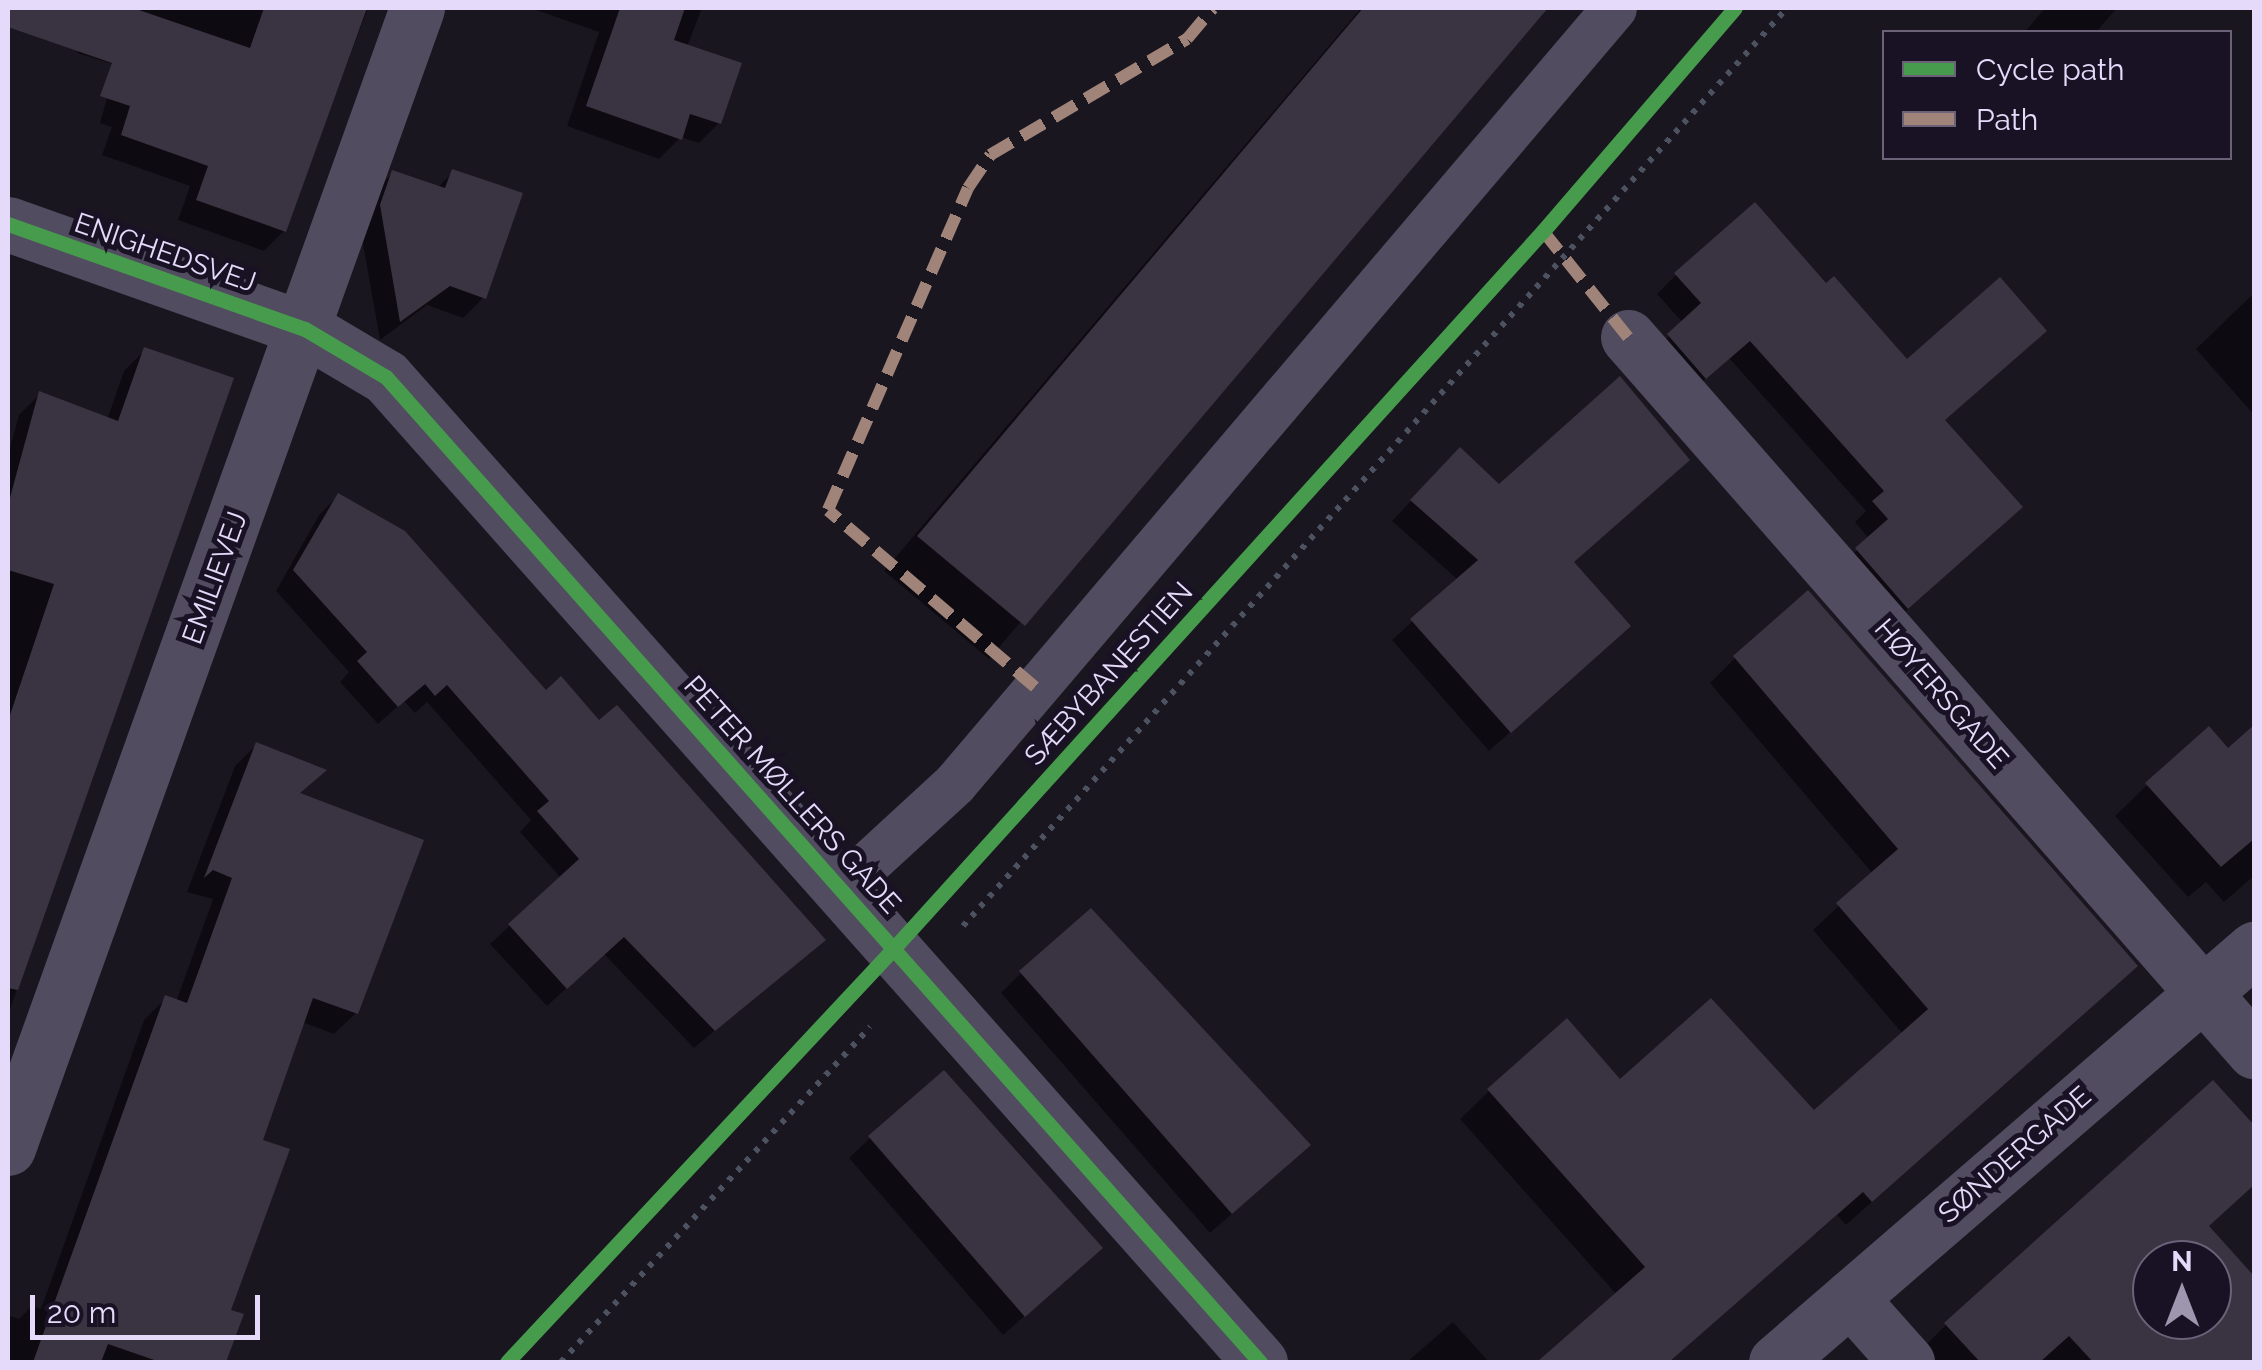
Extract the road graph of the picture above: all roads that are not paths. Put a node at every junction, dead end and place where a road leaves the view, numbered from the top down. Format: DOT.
graph roads {
  1 [pos="417,8"];
  2 [pos="1614,8"];
  3 [pos="8,224"];
  4 [pos="305,329"];
  5 [pos="1628,337"];
  6 [pos="840,888"];
  7 [pos="2254,949"];
  8 [pos="2203,993"];
  9 [pos="2254,1051"];
  10 [pos="8,1148"];
  11 [pos="1850,1298"];
  12 [pos="1260,1362"];
  13 [pos="1776,1362"];
  14 [pos="1908,1362"];
  1 -- 4 [label="street, EMILIEVEJ"];
  2 -- 6 [label="lane"];
  3 -- 4 [label="street, ENIGHEDSVEJ"];
  4 -- 6 [label="street, PETER MØLLERS GADE"];
  4 -- 10 [label="street, EMILIEVEJ"];
  5 -- 8 [label="street, HØYERSGADE"];
  6 -- 12 [label="street, PETER MØLLERS GADE"];
  7 -- 8 [label="street, SØNDERGADE"];
  8 -- 9 [label="street, HØYERSGADE"];
  8 -- 11 [label="street, SØNDERGADE"];
  11 -- 13 [label="street, SØNDERGADE"];
  11 -- 14 [label="street"];
}
